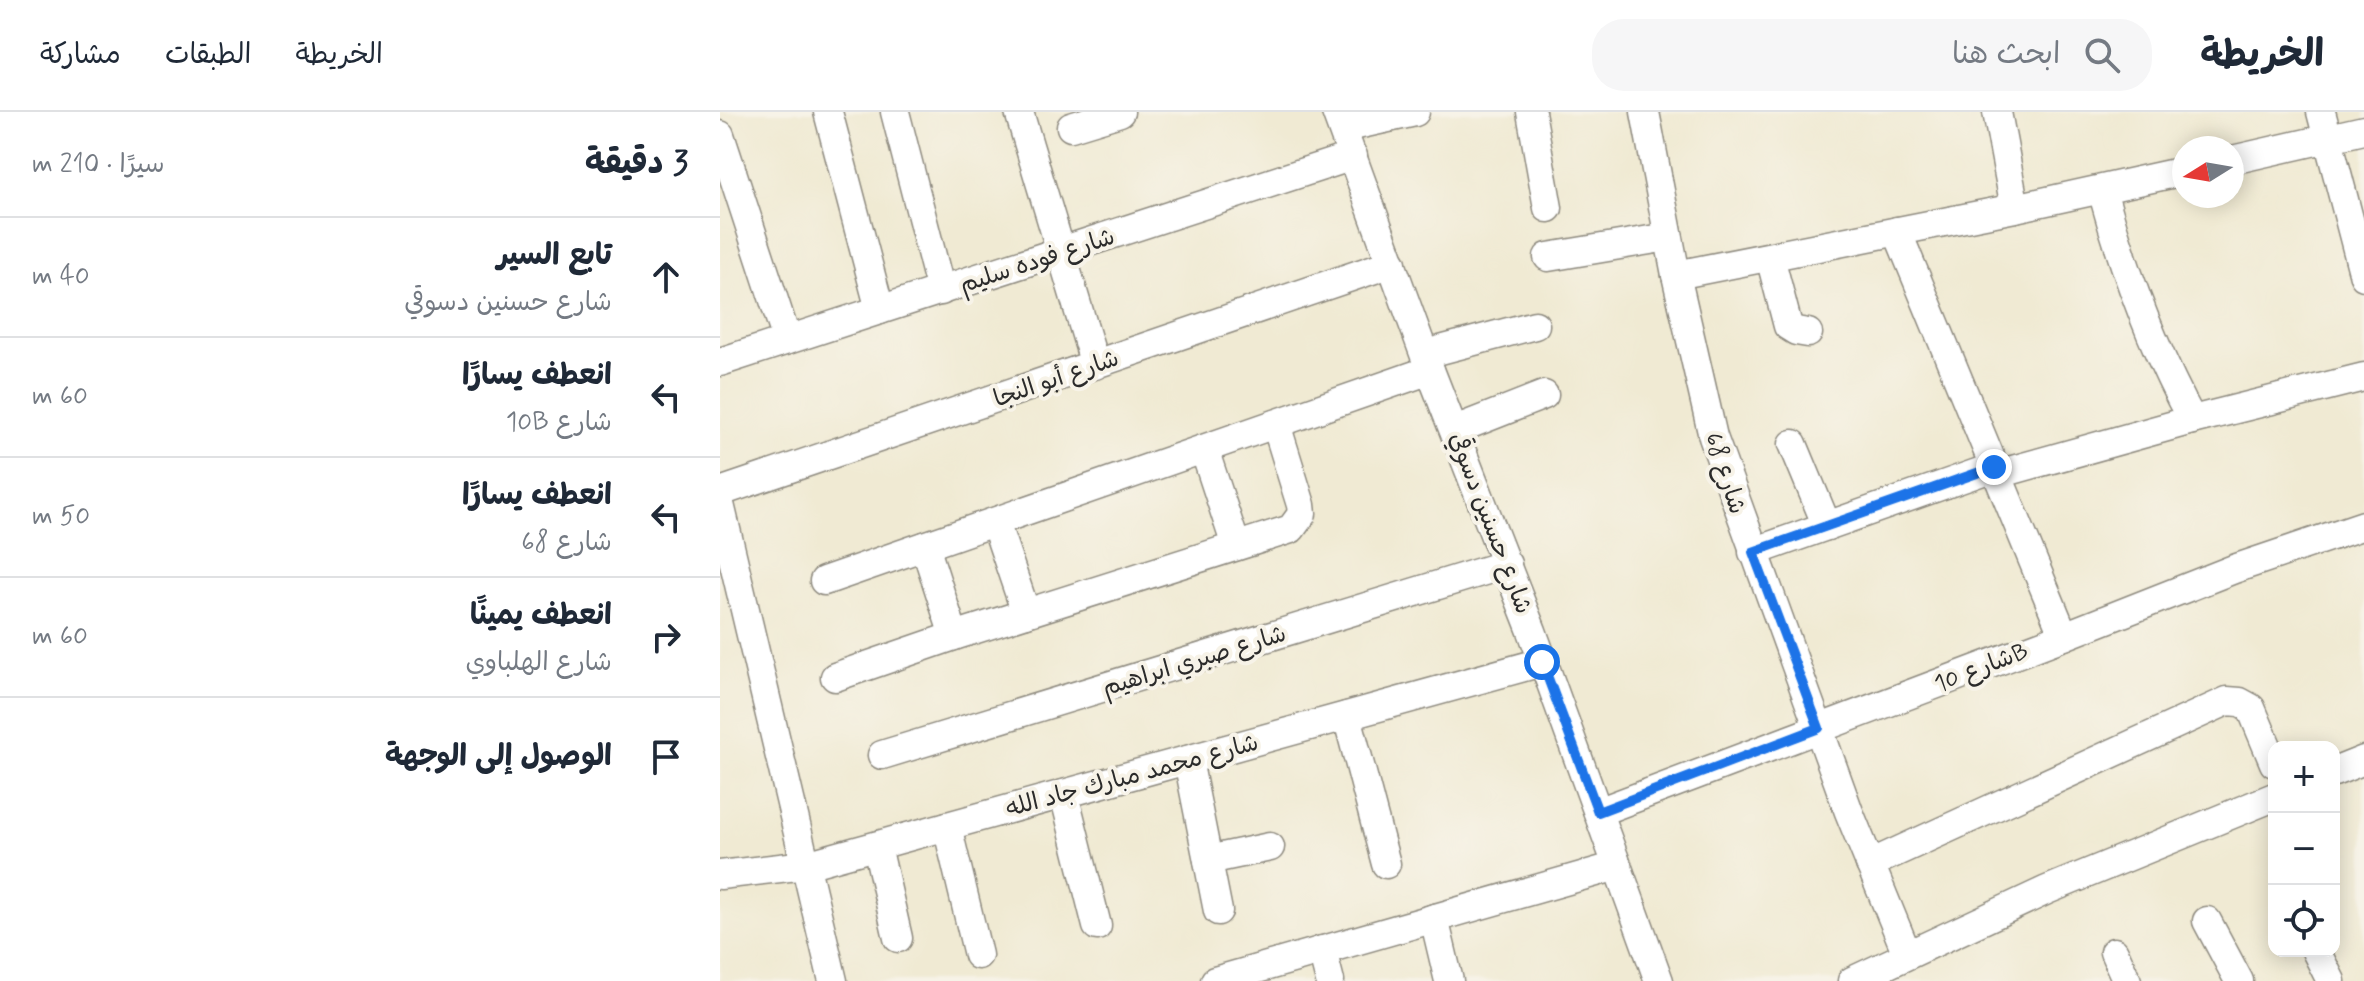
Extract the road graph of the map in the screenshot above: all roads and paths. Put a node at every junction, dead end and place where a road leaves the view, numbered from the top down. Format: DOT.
graph roads {
  1 [pos="828,112"];
  2 [pos="895,112"];
  3 [pos="1019,112"];
  4 [pos="1120,112"];
  5 [pos="1415,112"];
  6 [pos="1531,112"];
  7 [pos="1645,112"];
  8 [pos="1997,112"];
  9 [pos="1340,120"];
  10 [pos="2324,125"];
  11 [pos="1071,127"];
  12 [pos="2364,130"];
  13 [pos="720,135"];
  14 [pos="2244,155"];
  15 [pos="1353,156"];
  16 [pos="2172,174"];
  17 [pos="2102,190"];
  18 [pos="1548,208"];
  19 [pos="2015,208"];
  20 [pos="1897,231"];
  21 [pos="1668,237"];
  22 [pos="1061,252"];
  23 [pos="1548,257"];
  24 [pos="1770,257"];
  25 [pos="1392,263"];
  26 [pos="1676,275"];
  27 [pos="2364,276"];
  28 [pos="941,291"];
  29 [pos="880,310"];
  30 [pos="1535,325"];
  31 [pos="1808,333"];
  32 [pos="787,340"];
  33 [pos="720,362"];
  34 [pos="1428,362"];
  35 [pos="1095,365"];
  36 [pos="2364,377"];
  37 [pos="1544,395"];
  38 [pos="2192,420"];
  39 [pos="1276,424"];
  40 [pos="1455,430"];
  41 [pos="1793,444"];
  42 [pos="1204,449"];
  43 [pos="1996,470"];
  44 [pos="720,492"];
  45 [pos="720,504"];
  46 [pos="995,522"];
  47 [pos="2364,525"];
  48 [pos="1827,526"];
  49 [pos="925,546"];
  50 [pos="1236,546"];
  51 [pos="1753,552"];
  52 [pos="1507,564"];
  53 [pos="824,581"];
  54 [pos="1026,613"];
  55 [pos="954,636"];
  56 [pos="2064,636"];
  57 [pos="1542,662"];
  58 [pos="835,677"];
  59 [pos="1347,716"];
  60 [pos="1819,728"];
  61 [pos="2268,749"];
  62 [pos="882,755"];
  63 [pos="1188,760"];
  64 [pos="2364,760"];
  65 [pos="2340,770"];
  66 [pos="1064,794"];
  67 [pos="2268,799"];
  68 [pos="1598,812"];
  69 [pos="947,826"];
  70 [pos="877,846"];
  71 [pos="1270,847"];
  72 [pos="1208,860"];
  73 [pos="1386,864"];
  74 [pos="1870,864"];
  75 [pos="806,865"];
  76 [pos="1617,866"];
  77 [pos="720,875"];
  78 [pos="1218,911"];
  79 [pos="1434,918"];
  80 [pos="2207,921"];
  81 [pos="1097,926"];
  82 [pos="898,938"];
  83 [pos="1322,950"];
  84 [pos="2114,952"];
  85 [pos="1907,954"];
  86 [pos="978,955"];
  87 [pos="2319,957"];
  88 [pos="833,981"];
  89 [pos="1215,981"];
  90 [pos="1330,981"];
  91 [pos="1449,981"];
  92 [pos="1659,981"];
  93 [pos="1852,981"];
  94 [pos="2127,981"];
  95 [pos="2239,981"];
  96 [pos="2331,981"];
  1 -- 29 [label="street"];
  2 -- 28 [label="street"];
  3 -- 22 [label="street"];
  4 -- 11 [label="street"];
  5 -- 9 [label="street"];
  6 -- 18 [label="street"];
  7 -- 21 [label="street, شارع 68"];
  8 -- 19 [label="street"];
  9 -- 15 [label="street, شارع حسنين دسوقي"];
  10 -- 12 [label="street"];
  10 -- 14 [label="street"];
  10 -- 27 [label="street"];
  13 -- 32 [label="street"];
  15 -- 22 [label="street, شارع فوده سليم"];
  15 -- 25 [label="street, شارع حسنين دسوقي"];
  16 -- 17 [label="street"];
  17 -- 19 [label="street"];
  17 -- 38 [label="street"];
  19 -- 20 [label="street"];
  20 -- 24 [label="street"];
  20 -- 43 [label="street"];
  21 -- 23 [label="street"];
  21 -- 26 [label="street, شارع 68"];
  22 -- 28 [label="street, شارع فوده سليم"];
  22 -- 35 [label="street"];
  24 -- 26 [label="street"];
  24 -- 31 [label="street"];
  25 -- 34 [label="street, شارع حسنين دسوقي"];
  25 -- 35 [label="street, شارع أبو النجا"];
  26 -- 51 [label="street, شارع 68"];
  28 -- 29 [label="street, شارع فوده سليم"];
  29 -- 32 [label="street, شارع فوده سليم"];
  30 -- 34 [label="street"];
  32 -- 33 [label="street, شارع فوده سليم"];
  34 -- 39 [label="street"];
  34 -- 40 [label="street, شارع حسنين دسوقي"];
  35 -- 44 [label="street, شارع أبو النجا"];
  36 -- 38 [label="street"];
  37 -- 40 [label="street"];
  38 -- 43 [label="street"];
  39 -- 42 [label="street"];
  39 -- 50 [label="street"];
  40 -- 52 [label="street, شارع حسنين دسوقي"];
  41 -- 48 [label="street"];
  42 -- 46 [label="street"];
  42 -- 50 [label="street"];
  43 -- 48 [label="street"];
  43 -- 56 [label="street"];
  45 -- 75 [label="street"];
  46 -- 49 [label="street"];
  46 -- 54 [label="street"];
  47 -- 56 [label="street, شارع 10B"];
  48 -- 51 [label="street"];
  49 -- 53 [label="street"];
  49 -- 55 [label="street"];
  50 -- 54 [label="street"];
  51 -- 60 [label="street, شارع 68"];
  52 -- 57 [label="street, شارع حسنين دسوقي"];
  52 -- 62 [label="street, شارع صبري ابراهيم"];
  54 -- 55 [label="street"];
  55 -- 58 [label="street"];
  56 -- 60 [label="street, شارع 10B"];
  57 -- 59 [label="street, شارع محمد مبارك جاد الله"];
  57 -- 68 [label="street, شارع حسنين دسوقي"];
  59 -- 63 [label="street, شارع محمد مبارك جاد الله"];
  59 -- 73 [label="street"];
  60 -- 68 [label="street, شارع 10B"];
  60 -- 74 [label="street, شارع 68"];
  61 -- 74 [label="street"];
  63 -- 66 [label="street, شارع محمد مبارك جاد الله"];
  63 -- 72 [label="street"];
  64 -- 65 [label="street"];
  66 -- 69 [label="street, شارع محمد مبارك جاد الله"];
  66 -- 81 [label="street"];
  67 -- 85 [label="street"];
  68 -- 76 [label="street, شارع حسنين دسوقي"];
  69 -- 70 [label="street, شارع محمد مبارك جاد الله"];
  69 -- 86 [label="street"];
  70 -- 75 [label="street, شارع محمد مبارك جاد الله"];
  70 -- 82 [label="street"];
  71 -- 72 [label="street"];
  72 -- 78 [label="street"];
  74 -- 85 [label="street, شارع 68"];
  75 -- 77 [label="street, شارع محمد مبارك جاد الله"];
  75 -- 88 [label="street"];
  76 -- 79 [label="street"];
  76 -- 92 [label="street, شارع حسنين دسوقي"];
  79 -- 83 [label="street"];
  79 -- 91 [label="street"];
  80 -- 95 [label="street"];
  83 -- 89 [label="street"];
  83 -- 90 [label="street"];
  84 -- 94 [label="street"];
  85 -- 93 [label="street"];
  87 -- 96 [label="street"];
}
